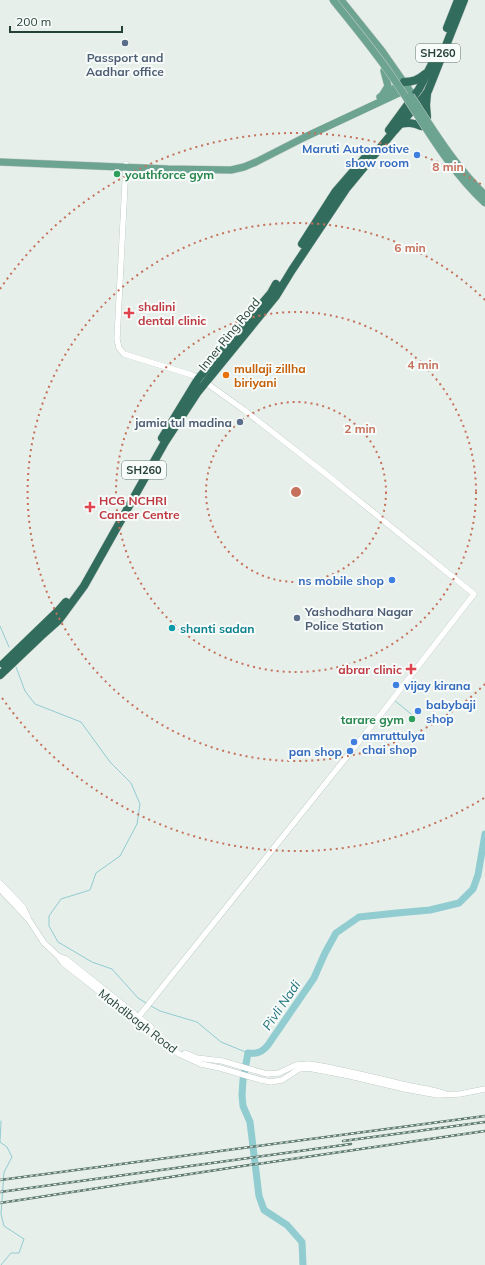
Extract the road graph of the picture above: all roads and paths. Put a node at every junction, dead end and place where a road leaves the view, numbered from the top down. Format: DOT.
graph roads {
  1 [pos="329,0"];
  2 [pos="333,0"];
  3 [pos="340,0"];
  4 [pos="458,0"];
  5 [pos="464,0"];
  6 [pos="430,69"];
  7 [pos="384,71"];
  8 [pos="406,85"];
  9 [pos="428,91"];
  10 [pos="383,98"];
  11 [pos="407,99"];
  12 [pos="427,117"];
  13 [pos="399,120"];
  14 [pos="421,126"];
  15 [pos="0,158"];
  16 [pos="0,162"];
  17 [pos="126,165"];
  18 [pos="485,194"];
  19 [pos="485,204"];
  20 [pos="202,381"];
  21 [pos="1,670"];
  22 [pos="0,883"];
  23 [pos="0,889"];
  24 [pos="29,920"];
  25 [pos="139,1017"];
  26 [pos="381,1081"];
  27 [pos="485,1089"];
  1 -- 7 [label="main road"];
  2 -- 19 [label="main road, bridge"];
  3 -- 8 [label="main road"];
  3 -- 18 [label="main road, bridge"];
  4 -- 6 [label="highway, Inner Ring Road / SH260"];
  5 -- 9 [label="highway, Inner Ring Road"];
  6 -- 8 [label="highway"];
  6 -- 11 [label="highway, Inner Ring Road / SH260"];
  7 -- 10 [label="main road"];
  7 -- 11 [label="main road"];
  8 -- 11 [label="main road"];
  8 -- 11 [label="main road"];
  9 -- 11 [label="highway, Inner Ring Road"];
  9 -- 12 [label="highway"];
  10 -- 11 [label="main road"];
  10 -- 11 [label="main road"];
  10 -- 17 [label="main road"];
  11 -- 12 [label="main road"];
  11 -- 13 [label="highway, Inner Ring Road"];
  11 -- 13 [label="highway"];
  11 -- 14 [label="main road"];
  12 -- 18 [label="main road"];
  13 -- 14 [label="highway"];
  13 -- 20 [label="highway, Inner Ring Road"];
  13 -- 20 [label="highway, Inner Ring Road / SH260"];
  14 -- 19 [label="main road"];
  15 -- 17 [label="main road"];
  16 -- 17 [label="main road"];
  17 -- 20 [label="street"];
  20 -- 21 [label="highway, Inner Ring Road / SH260"];
  20 -- 25 [label="street"];
  22 -- 24 [label="street, Mahdibagh Road"];
  23 -- 24 [label="street, Mahdibagh Road"];
  24 -- 25 [label="street, Mahdibagh Road"];
  25 -- 26 [label="street, Mahdibagh Road"];
  25 -- 26 [label="street, Mahdibagh Road"];
  26 -- 27 [label="street"];
}
